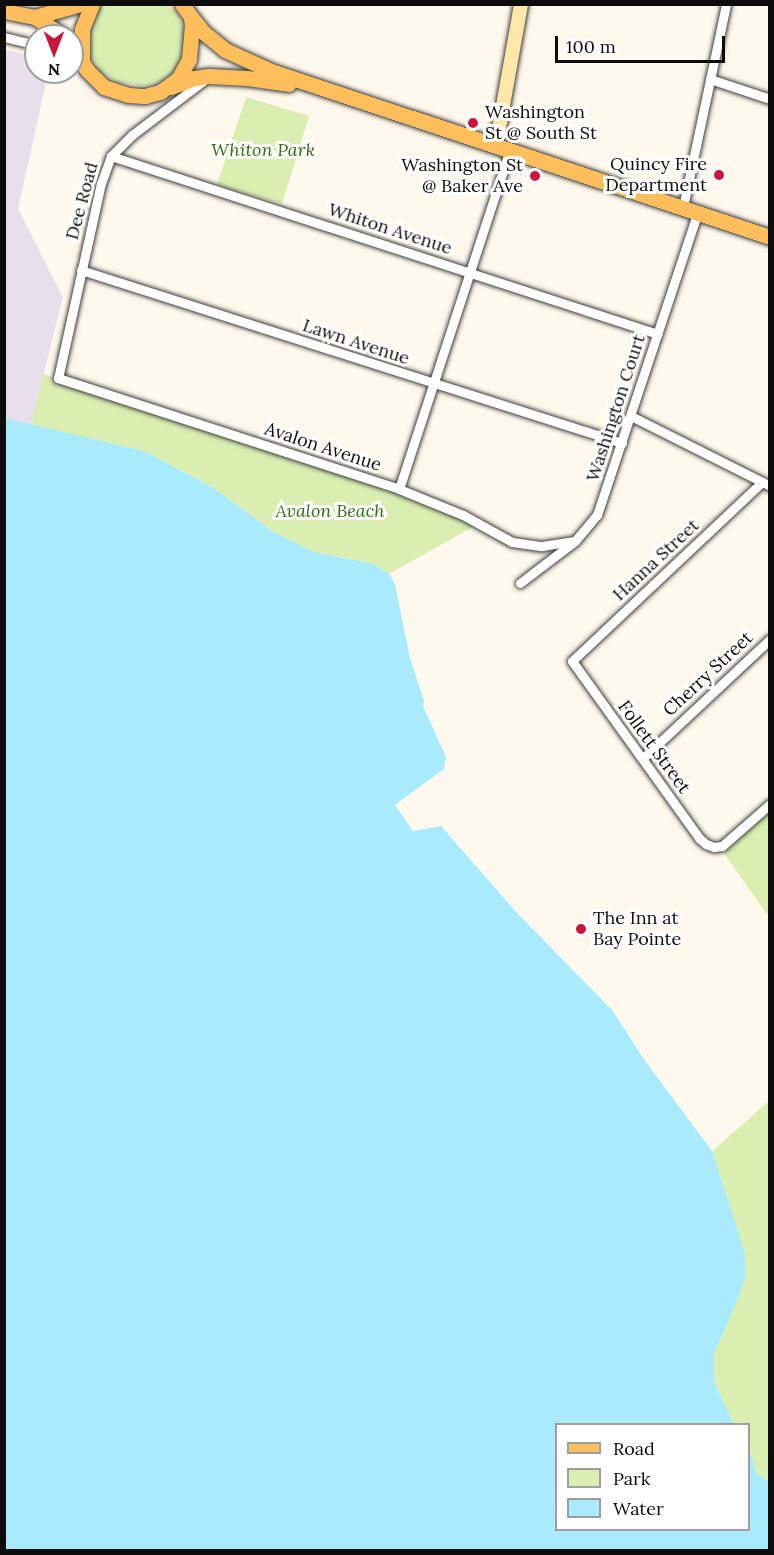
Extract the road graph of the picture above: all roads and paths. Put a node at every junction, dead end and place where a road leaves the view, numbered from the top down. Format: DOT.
graph roads {
  1 [pos="80,4"];
  2 [pos="92,4"];
  3 [pos="521,4"];
  4 [pos="726,4"];
  5 [pos="4,11"];
  6 [pos="186,11"];
  7 [pos="35,17"];
  8 [pos="45,24"];
  9 [pos="84,25"];
  10 [pos="4,37"];
  11 [pos="24,42"];
  12 [pos="84,70"];
  13 [pos="209,76"];
  14 [pos="710,79"];
  15 [pos="168,88"];
  16 [pos="330,92"];
  17 [pos="770,99"];
  18 [pos="503,147"];
  19 [pos="111,156"];
  20 [pos="683,207"];
  21 [pos="698,212"];
  22 [pos="770,237"];
  23 [pos="81,270"];
  24 [pos="470,273"];
  25 [pos="658,334"];
  26 [pos="57,378"];
  27 [pos="433,384"];
  28 [pos="631,416"];
  29 [pos="622,443"];
  30 [pos="766,484"];
  31 [pos="399,489"];
  32 [pos="575,542"];
  33 [pos="520,583"];
  34 [pos="770,639"];
  35 [pos="572,661"];
  36 [pos="642,758"];
  37 [pos="770,804"];
  1 -- 7 [label="main road"];
  2 -- 9 [label="main road"];
  3 -- 18 [label="main road"];
  4 -- 14 [label="street"];
  5 -- 7 [label="main road"];
  6 -- 15 [label="main road"];
  6 -- 16 [label="main road"];
  7 -- 8 [label="main road"];
  10 -- 11 [label="street"];
  12 -- 15 [label="main road"];
  13 -- 15 [label="main road"];
  13 -- 16 [label="main road"];
  13 -- 19 [label="street, Dee Road"];
  14 -- 17 [label="street"];
  14 -- 20 [label="street"];
  16 -- 18 [label="main road"];
  18 -- 20 [label="main road"];
  18 -- 24 [label="street"];
  19 -- 23 [label="street, Dee Road"];
  19 -- 24 [label="street, Whiton Avenue"];
  20 -- 21 [label="main road"];
  21 -- 22 [label="main road"];
  21 -- 25 [label="street, Washington Court"];
  23 -- 26 [label="street, Dee Road"];
  23 -- 27 [label="street, Lawn Avenue"];
  24 -- 25 [label="street, Whiton Avenue"];
  24 -- 27 [label="street"];
  25 -- 28 [label="street, Washington Court"];
  26 -- 31 [label="street, Avalon Avenue"];
  27 -- 29 [label="street, Lawn Avenue"];
  27 -- 31 [label="street"];
  28 -- 29 [label="street, Washington Court"];
  28 -- 30 [label="street"];
  29 -- 32 [label="street, Washington Court"];
  30 -- 35 [label="street, Hanna Street"];
  31 -- 32 [label="street, Avalon Avenue"];
  32 -- 33 [label="street, Washington Court"];
  34 -- 36 [label="street, Cherry Street"];
  35 -- 36 [label="street, Follett Street"];
  36 -- 37 [label="street, Follett Street"];
}
